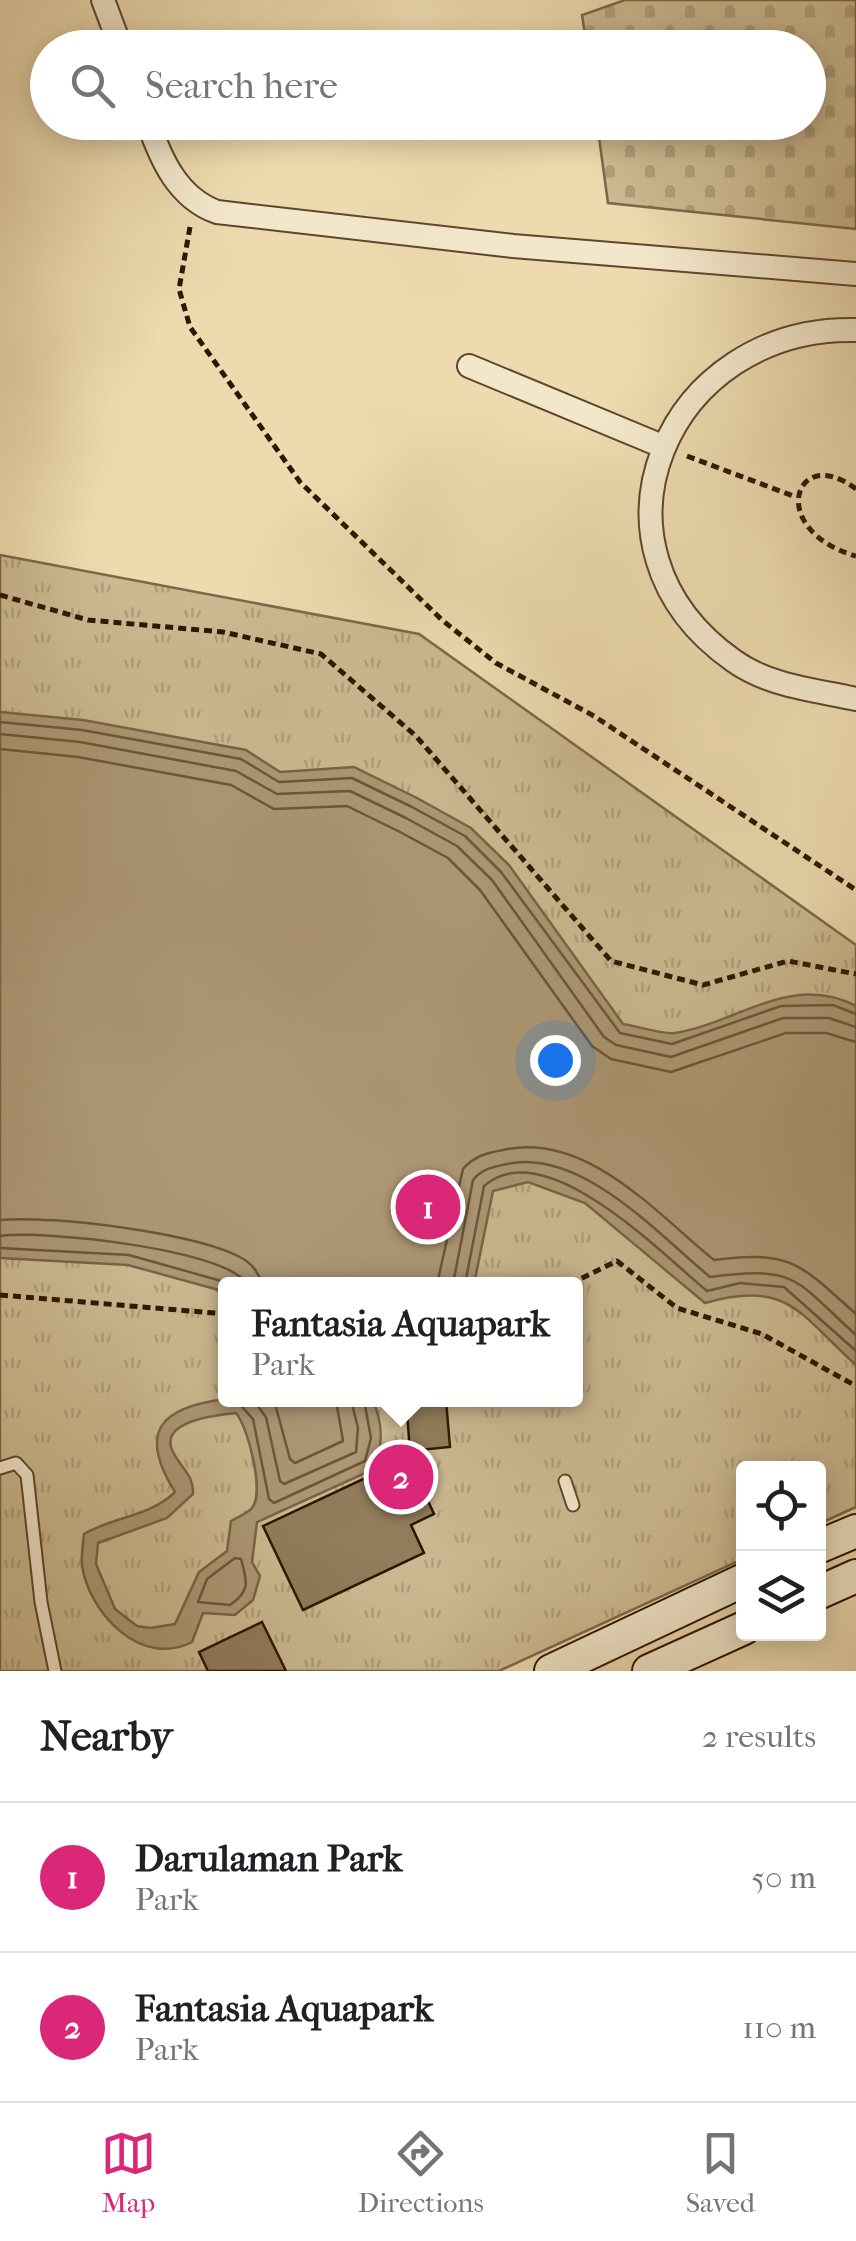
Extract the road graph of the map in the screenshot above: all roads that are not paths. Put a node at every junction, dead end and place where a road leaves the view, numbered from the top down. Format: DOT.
graph roads {
  1 [pos="103,0"];
  2 [pos="114,30"];
  3 [pos="155,140"];
  4 [pos="856,274"];
  5 [pos="856,330"];
  6 [pos="469,366"];
  7 [pos="662,446"];
  8 [pos="856,700"];
  9 [pos="0,1468"];
  10 [pos="565,1481"];
  11 [pos="574,1504"];
  12 [pos="856,1531"];
  13 [pos="826,1544"];
  14 [pos="856,1576"];
  15 [pos="736,1584"];
  16 [pos="826,1589"];
  17 [pos="736,1632"];
  18 [pos="55,1671"];
  19 [pos="551,1671"];
  20 [pos="649,1671"];
  1 -- 2 [label="street"];
  3 -- 4 [label="street"];
  5 -- 7 [label="street"];
  6 -- 7 [label="street"];
  7 -- 8 [label="street"];
  9 -- 18 [label="lane"];
  10 -- 11 [label="lane"];
  12 -- 13 [label="street"];
  14 -- 16 [label="street"];
  15 -- 19 [label="street"];
  17 -- 20 [label="street"];
}
